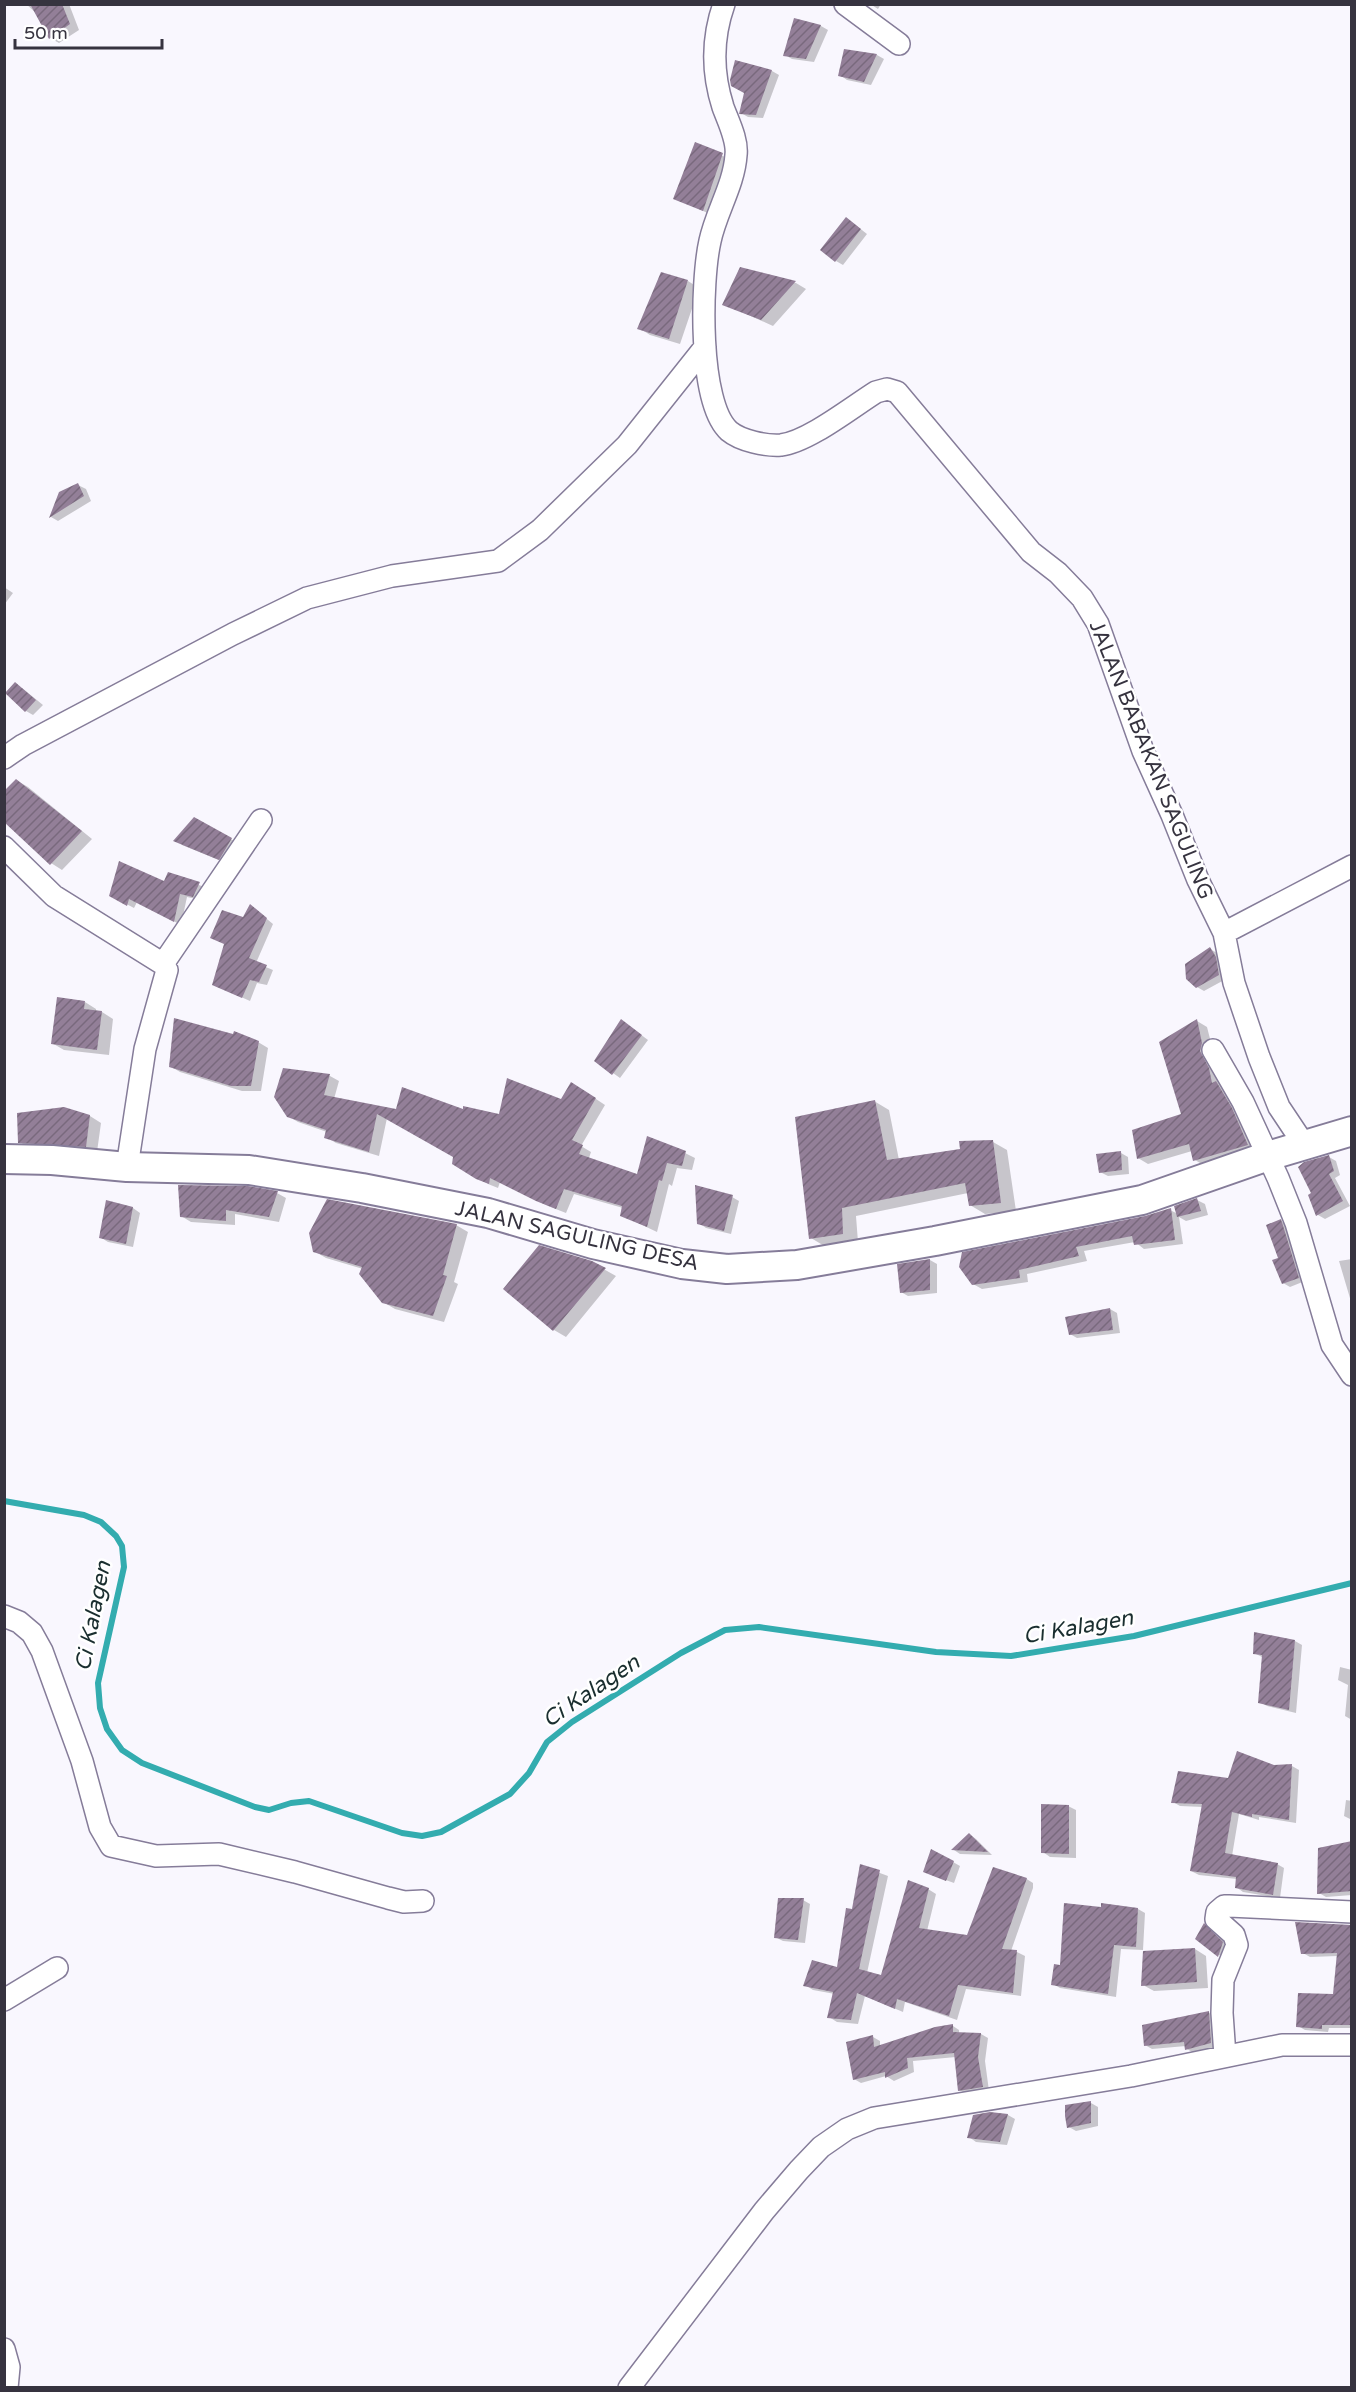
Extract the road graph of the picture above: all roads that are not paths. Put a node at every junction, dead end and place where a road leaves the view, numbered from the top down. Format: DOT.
graph roads {
  1 [pos="724,4"];
  2 [pos="845,4"];
  3 [pos="899,44"];
  4 [pos="705,347"];
  5 [pos="4,760"];
  6 [pos="4,770"];
  7 [pos="261,820"];
  8 [pos="4,847"];
  9 [pos="1352,866"];
  10 [pos="1224,933"];
  11 [pos="163,964"];
  12 [pos="1213,1050"];
  13 [pos="1352,1131"];
  14 [pos="1305,1146"];
  15 [pos="1268,1156"];
  16 [pos="4,1159"];
  17 [pos="127,1167"];
  18 [pos="1352,1375"];
  19 [pos="4,1616"];
  20 [pos="423,1901"];
  21 [pos="1352,1912"];
  22 [pos="57,1968"];
  23 [pos="4,2000"];
  24 [pos="1352,2045"];
  25 [pos="1225,2056"];
  26 [pos="4,2349"];
  27 [pos="7,2388"];
  28 [pos="629,2388"];
  1 -- 4 [label="street"];
  2 -- 3 [label="street"];
  4 -- 5 [label="street"];
  4 -- 10 [label="street, JALAN BABAKAN SAGULING"];
  5 -- 6 [label="street"];
  7 -- 11 [label="street"];
  8 -- 11 [label="street"];
  9 -- 10 [label="street"];
  10 -- 14 [label="street, JALAN BABAKAN SAGULING"];
  11 -- 17 [label="street"];
  12 -- 15 [label="street"];
  13 -- 14 [label="street, JALAN SAGULING DESA"];
  14 -- 15 [label="street, JALAN SAGULING DESA"];
  15 -- 17 [label="street, JALAN SAGULING DESA"];
  15 -- 18 [label="street"];
  16 -- 17 [label="street, JALAN SAGULING DESA"];
  19 -- 20 [label="street"];
  21 -- 25 [label="street"];
  22 -- 23 [label="street"];
  24 -- 25 [label="street"];
  25 -- 28 [label="street"];
  26 -- 27 [label="street"];
}
